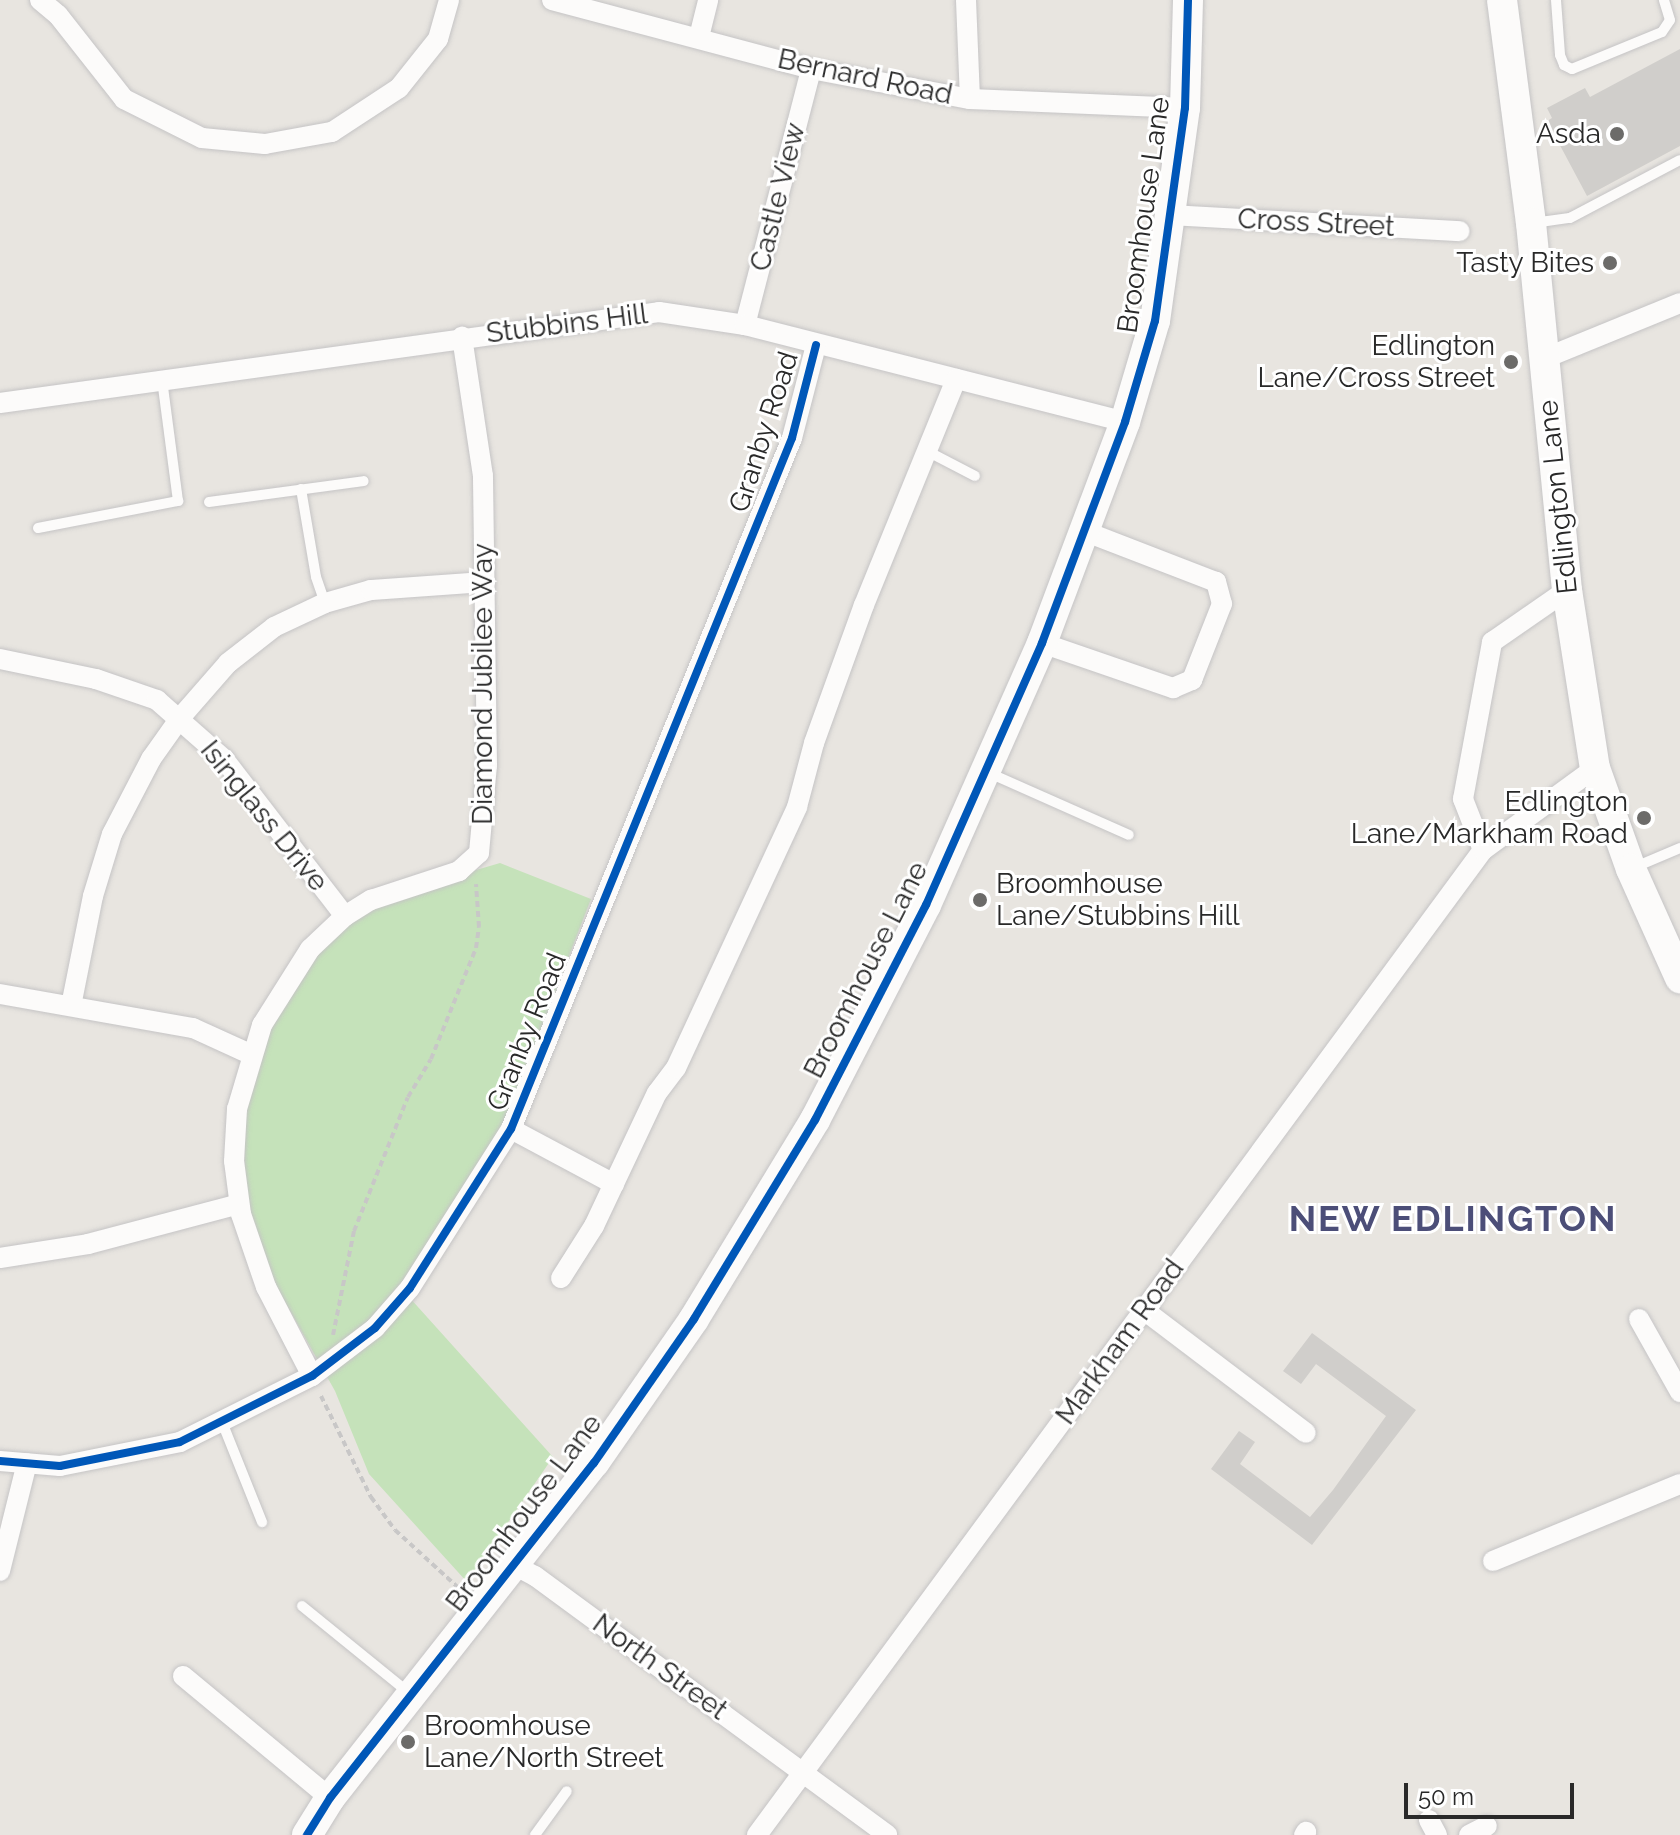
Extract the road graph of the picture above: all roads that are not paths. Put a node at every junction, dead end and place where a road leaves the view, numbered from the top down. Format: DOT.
graph roads {
  1 [pos="40,0"];
  2 [pos="449,0"];
  3 [pos="552,0"];
  4 [pos="708,0"];
  5 [pos="966,0"];
  6 [pos="1188,0"];
  7 [pos="1502,0"];
  8 [pos="1556,0"];
  9 [pos="1664,0"];
  10 [pos="699,37"];
  11 [pos="811,69"];
  12 [pos="970,99"];
  13 [pos="1185,108"];
  14 [pos="1680,160"];
  15 [pos="1171,215"];
  16 [pos="1531,223"];
  17 [pos="1460,231"];
  18 [pos="1680,303"];
  19 [pos="745,325"];
  20 [pos="462,337"];
  21 [pos="816,345"];
  22 [pos="1543,359"];
  23 [pos="956,379"];
  24 [pos="162,380"];
  25 [pos="0,403"];
  26 [pos="1125,422"];
  27 [pos="927,451"];
  28 [pos="975,476"];
  29 [pos="364,481"];
  30 [pos="301,489"];
  31 [pos="209,502"];
  32 [pos="38,528"];
  33 [pos="1084,531"];
  34 [pos="485,582"];
  35 [pos="1567,590"];
  36 [pos="325,603"];
  37 [pos="1042,643"];
  38 [pos="0,659"];
  39 [pos="180,718"];
  40 [pos="1595,768"];
  41 [pos="985,771"];
  42 [pos="1129,835"];
  43 [pos="1680,848"];
  44 [pos="1483,850"];
  45 [pos="1631,869"];
  46 [pos="345,916"];
  47 [pos="1680,978"];
  48 [pos="0,994"];
  49 [pos="71,1006"];
  50 [pos="250,1054"];
  51 [pos="511,1129"];
  52 [pos="614,1184"];
  53 [pos="239,1204"];
  54 [pos="0,1258"];
  55 [pos="561,1278"];
  56 [pos="1144,1310"];
  57 [pos="1639,1319"];
  58 [pos="312,1376"];
  59 [pos="1680,1392"];
  60 [pos="222,1422"];
  61 [pos="1306,1433"];
  62 [pos="0,1461"];
  63 [pos="27,1463"];
  64 [pos="1680,1484"];
  65 [pos="262,1522"];
  66 [pos="1493,1561"];
  67 [pos="514,1565"];
  68 [pos="0,1571"];
  69 [pos="302,1606"];
  70 [pos="183,1676"];
  71 [pos="411,1695"];
  72 [pos="804,1771"];
  73 [pos="567,1791"];
  74 [pos="330,1798"];
  75 [pos="307,1835"];
  76 [pos="535,1835"];
  77 [pos="757,1835"];
  78 [pos="887,1835"];
  1 -- 2 [label="street"];
  3 -- 10 [label="street, Bernard Road"];
  4 -- 10 [label="street"];
  5 -- 12 [label="street"];
  6 -- 13 [label="street, Broomhouse Lane"];
  7 -- 16 [label="street, Edlington Lane"];
  8 -- 9 [label="lane"];
  10 -- 11 [label="street, Bernard Road"];
  11 -- 12 [label="street, Bernard Road"];
  11 -- 19 [label="street, Castle View"];
  12 -- 13 [label="street, Bernard Road"];
  13 -- 15 [label="street, Broomhouse Lane"];
  14 -- 16 [label="lane"];
  15 -- 17 [label="street, Cross Street"];
  15 -- 26 [label="street, Broomhouse Lane"];
  16 -- 22 [label="street, Edlington Lane"];
  18 -- 22 [label="street"];
  19 -- 20 [label="street, Stubbins Hill"];
  19 -- 21 [label="street, Stubbins Hill"];
  20 -- 24 [label="street, Stubbins Hill"];
  20 -- 34 [label="street, Diamond Jubilee Way"];
  21 -- 23 [label="street, Stubbins Hill"];
  21 -- 51 [label="street, Granby Road"];
  22 -- 35 [label="street, Edlington Lane"];
  23 -- 26 [label="street, Stubbins Hill"];
  23 -- 27 [label="street"];
  24 -- 25 [label="street, Stubbins Hill"];
  24 -- 32 [label="lane"];
  26 -- 33 [label="street, Broomhouse Lane"];
  27 -- 28 [label="lane"];
  27 -- 52 [label="street"];
  29 -- 30 [label="lane"];
  30 -- 31 [label="lane"];
  30 -- 36 [label="lane"];
  33 -- 37 [label="street, Broomhouse Lane"];
  33 -- 37 [label="street"];
  34 -- 36 [label="street"];
  34 -- 46 [label="street, Diamond Jubilee Way"];
  35 -- 40 [label="street, Edlington Lane"];
  35 -- 44 [label="street"];
  36 -- 39 [label="street"];
  37 -- 41 [label="street, Broomhouse Lane"];
  38 -- 39 [label="street, Isinglass Drive"];
  39 -- 46 [label="street, Isinglass Drive"];
  39 -- 49 [label="street"];
  40 -- 44 [label="street, Markham Road"];
  40 -- 45 [label="street, Edlington Lane"];
  41 -- 42 [label="lane"];
  41 -- 67 [label="street, Broomhouse Lane"];
  43 -- 45 [label="lane"];
  44 -- 56 [label="street, Markham Road"];
  45 -- 47 [label="street, Edlington Lane"];
  46 -- 50 [label="street, Diamond Jubilee Way"];
  48 -- 49 [label="street"];
  49 -- 50 [label="street"];
  50 -- 53 [label="street, Diamond Jubilee Way"];
  51 -- 52 [label="street"];
  51 -- 58 [label="street, Granby Road"];
  52 -- 55 [label="street"];
  53 -- 54 [label="street"];
  53 -- 58 [label="street, Diamond Jubilee Way"];
  56 -- 61 [label="street"];
  56 -- 72 [label="street, Markham Road"];
  57 -- 59 [label="street"];
  58 -- 60 [label="street, Granby Road"];
  60 -- 63 [label="street, Granby Road"];
  60 -- 65 [label="lane"];
  62 -- 63 [label="street, Granby Road"];
  63 -- 68 [label="street"];
  64 -- 66 [label="street"];
  67 -- 71 [label="street, Broomhouse Lane"];
  67 -- 72 [label="street, North Street"];
  69 -- 71 [label="lane"];
  70 -- 74 [label="street"];
  71 -- 74 [label="street, Broomhouse Lane"];
  72 -- 77 [label="street, Markham Road"];
  72 -- 78 [label="street, North Street"];
  73 -- 76 [label="lane"];
  74 -- 75 [label="street, Broomhouse Lane"];
}
